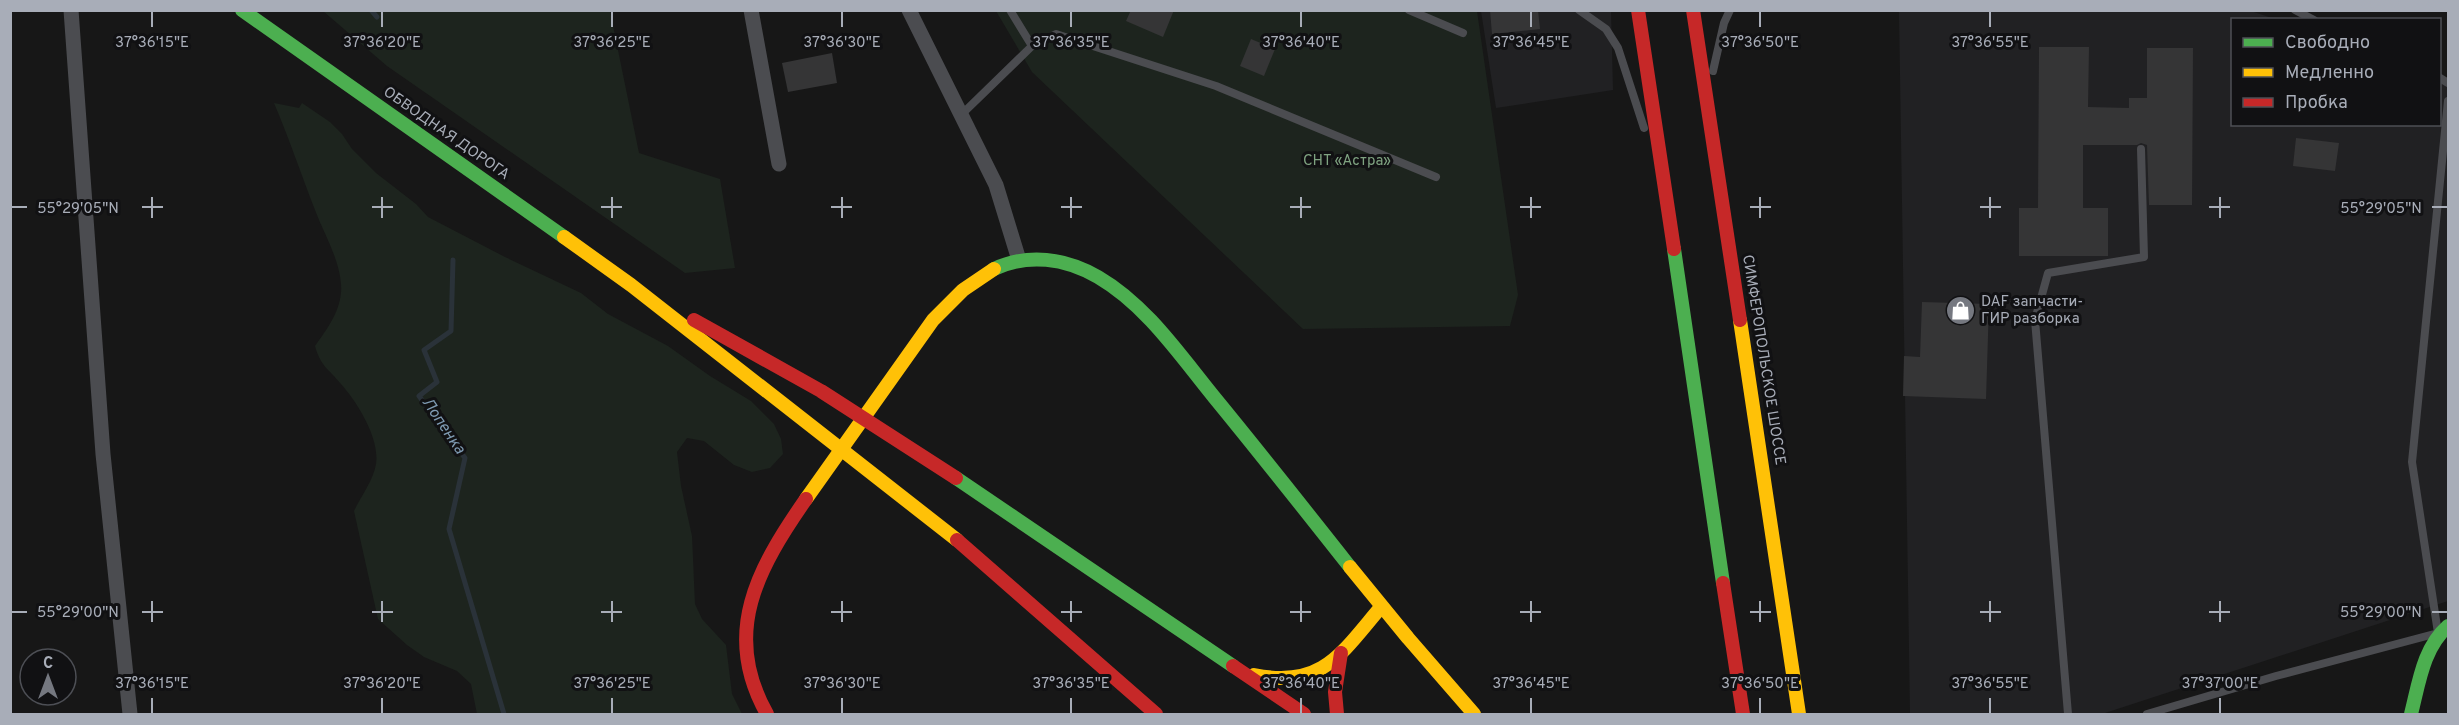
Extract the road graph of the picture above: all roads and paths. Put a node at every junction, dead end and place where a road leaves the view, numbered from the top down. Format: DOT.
graph roads {
  1 [pos="71,10"];
  2 [pos="242,10"];
  3 [pos="752,10"];
  4 [pos="909,10"];
  5 [pos="1010,10"];
  6 [pos="1409,10"];
  7 [pos="1580,10"];
  8 [pos="1638,10"];
  9 [pos="1693,10"];
  10 [pos="1730,10"];
  11 [pos="2295,10"];
  12 [pos="2310,18"];
  13 [pos="1463,33"];
  14 [pos="1032,46"];
  15 [pos="2448,100"];
  16 [pos="1706,101"];
  17 [pos="961,115"];
  18 [pos="1645,132"];
  19 [pos="1650,142"];
  20 [pos="2141,149"];
  21 [pos="779,164"];
  22 [pos="1663,176"];
  23 [pos="1436,177"];
  24 [pos="1019,260"];
  25 [pos="631,285"];
  26 [pos="1380,607"];
  27 [pos="2443,630"];
  28 [pos="1341,653"];
  29 [pos="1241,672"];
  30 [pos="130,714"];
  31 [pos="767,714"];
  32 [pos="1155,714"];
  33 [pos="1304,714"];
  34 [pos="1338,714"];
  35 [pos="1474,714"];
  36 [pos="1743,714"];
  37 [pos="1799,714"];
  38 [pos="2068,714"];
  39 [pos="2147,714"];
  40 [pos="2411,714"];
  1 -- 30 [label="street"];
  2 -- 25 [label="main road, ОБВОДНАЯ ДОРОГА"];
  3 -- 21 [label="street"];
  4 -- 17 [label="street"];
  5 -- 14 [label="lane"];
  6 -- 13 [label="lane"];
  7 -- 18 [label="lane"];
  8 -- 22 [label="main road"];
  9 -- 16 [label="main road, СИМФЕРОПОЛЬСКОЕ ШОССЕ"];
  10 -- 16 [label="lane"];
  11 -- 12 [label="lane"];
  14 -- 17 [label="lane"];
  14 -- 23 [label="lane"];
  15 -- 27 [label="lane"];
  16 -- 37 [label="main road, СИМФЕРОПОЛЬСКОЕ ШОССЕ"];
  17 -- 24 [label="street"];
  19 -- 22 [label="lane"];
  20 -- 38 [label="lane"];
  22 -- 36 [label="main road"];
  24 -- 26 [label="main road"];
  24 -- 31 [label="main road"];
  25 -- 29 [label="main road"];
  25 -- 32 [label="main road"];
  26 -- 28 [label="main road"];
  26 -- 35 [label="main road"];
  27 -- 39 [label="lane"];
  27 -- 40 [label="main road"];
  28 -- 29 [label="main road"];
  28 -- 34 [label="main road"];
  29 -- 33 [label="main road"];
}
